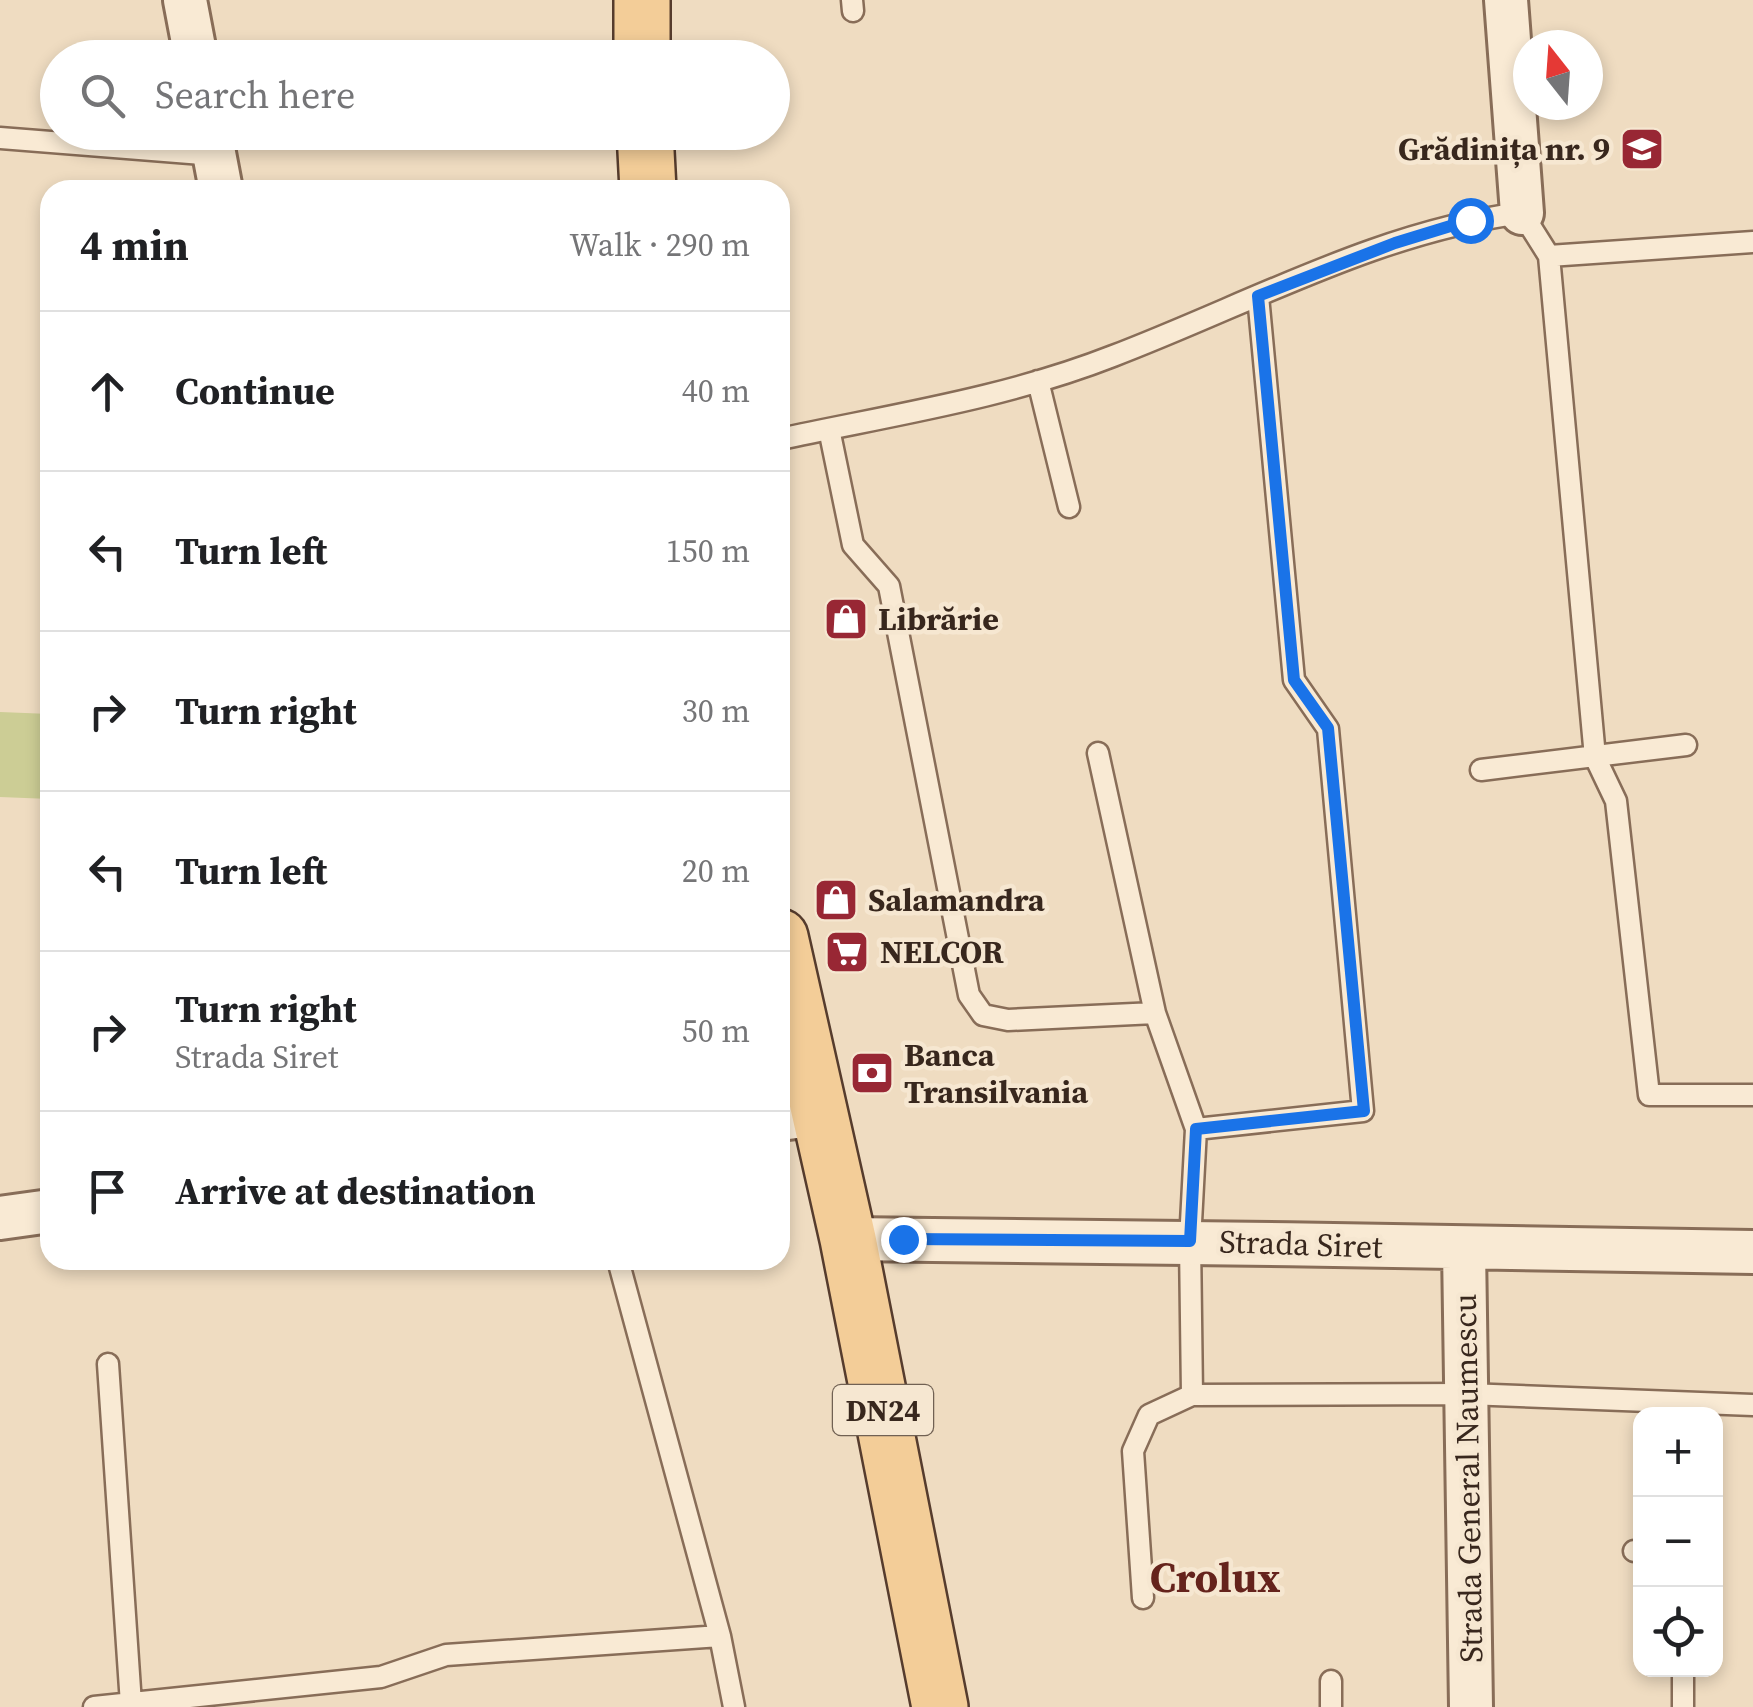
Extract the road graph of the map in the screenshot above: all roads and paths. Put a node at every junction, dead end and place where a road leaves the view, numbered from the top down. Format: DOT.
graph roads {
  1 [pos="185,0"];
  2 [pos="642,0"];
  3 [pos="1506,0"];
  4 [pos="193,40"];
  5 [pos="642,40"];
  6 [pos="0,138"];
  7 [pos="40,142"];
  8 [pos="123,150"];
  9 [pos="647,150"];
  10 [pos="215,159"];
  11 [pos="648,180"];
  12 [pos="1522,214"];
  13 [pos="1753,242"];
  14 [pos="1550,256"];
  15 [pos="1258,296"];
  16 [pos="1038,381"];
  17 [pos="829,429"];
  18 [pos="790,437"];
  19 [pos="1069,507"];
  20 [pos="1686,745"];
  21 [pos="1098,753"];
  22 [pos="1595,757"];
  23 [pos="1481,770"];
  24 [pos="1155,1013"];
  25 [pos="790,1026"];
  26 [pos="1753,1095"];
  27 [pos="800,1116"];
  28 [pos="1196,1129"];
  29 [pos="40,1212"];
  30 [pos="0,1218"];
  31 [pos="848,1239"];
  32 [pos="1190,1241"];
  33 [pos="1464,1249"];
  34 [pos="1753,1252"];
  35 [pos="621,1270"];
  36 [pos="108,1364"];
  37 [pos="1467,1394"];
  38 [pos="1192,1396"];
  39 [pos="1753,1404"];
  40 [pos="1143,1598"];
  41 [pos="720,1636"];
  42 [pos="1683,1677"];
  43 [pos="1331,1682"];
  44 [pos="131,1704"];
  45 [pos="94,1707"];
  46 [pos="734,1707"];
  47 [pos="940,1707"];
  48 [pos="1330,1707"];
  49 [pos="1471,1707"];
  50 [pos="1683,1707"];
  1 -- 4 [label="street"];
  2 -- 5 [label="main road"];
  3 -- 12 [label="street"];
  6 -- 7 [label="lane"];
  8 -- 10 [label="lane"];
  9 -- 11 [label="main road"];
  12 -- 14 [label="lane"];
  12 -- 15 [label="lane"];
  13 -- 14 [label="lane"];
  14 -- 22 [label="lane"];
  15 -- 16 [label="lane"];
  15 -- 28 [label="lane"];
  16 -- 17 [label="lane"];
  16 -- 19 [label="lane"];
  17 -- 18 [label="lane"];
  17 -- 24 [label="lane"];
  20 -- 22 [label="lane"];
  21 -- 24 [label="lane"];
  22 -- 23 [label="lane"];
  22 -- 26 [label="lane"];
  24 -- 28 [label="lane"];
  25 -- 27 [label="main road, DN24"];
  27 -- 31 [label="main road, DN24"];
  28 -- 32 [label="lane"];
  29 -- 30 [label="street"];
  31 -- 32 [label="street, Strada Siret"];
  31 -- 47 [label="main road, DN24"];
  32 -- 33 [label="street, Strada Siret"];
  32 -- 38 [label="lane"];
  33 -- 34 [label="street, Strada Siret"];
  33 -- 37 [label="street, Strada General Naumescu"];
  35 -- 41 [label="lane"];
  36 -- 44 [label="lane"];
  37 -- 38 [label="lane"];
  37 -- 39 [label="lane"];
  37 -- 49 [label="street, Strada General Naumescu"];
  38 -- 40 [label="lane"];
  41 -- 44 [label="lane"];
  41 -- 46 [label="lane"];
  42 -- 50 [label="lane"];
  43 -- 48 [label="lane"];
  44 -- 45 [label="lane"];
}
